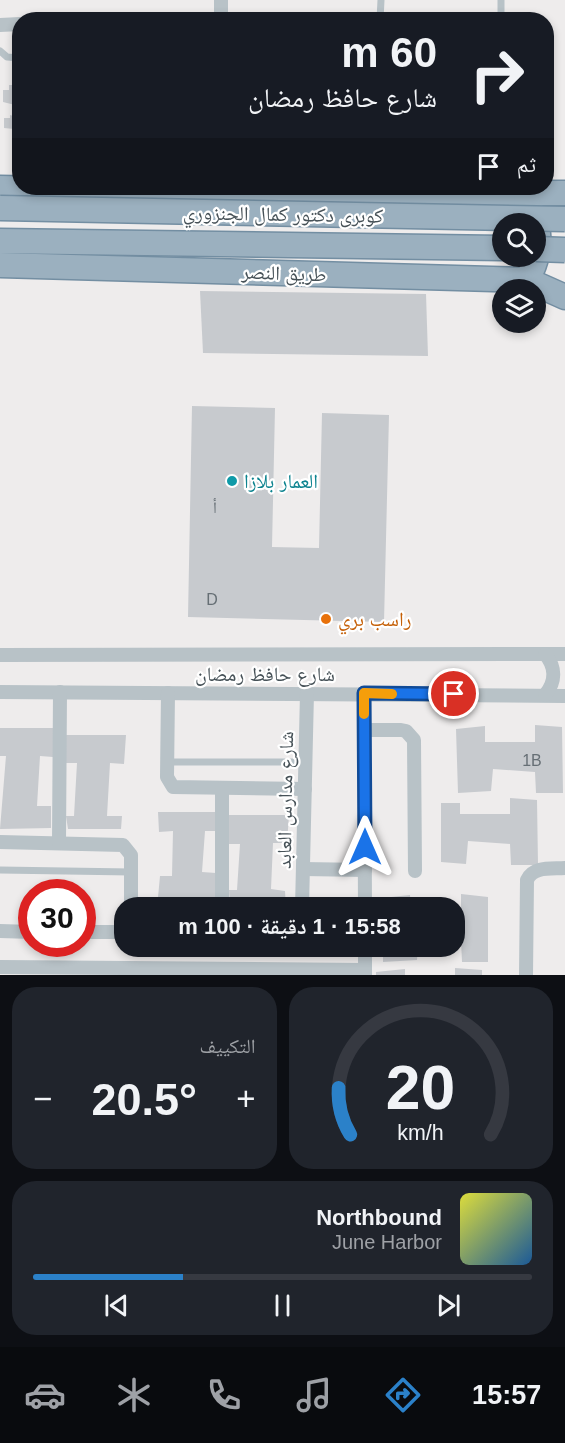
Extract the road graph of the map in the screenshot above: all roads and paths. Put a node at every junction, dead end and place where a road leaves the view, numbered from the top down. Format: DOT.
graph roads {
  1 [pos="521,195"];
  2 [pos="0,208"];
  3 [pos="565,219"];
  4 [pos="0,241"];
  5 [pos="492,248"];
  6 [pos="546,249"];
  7 [pos="565,250"];
  8 [pos="0,265"];
  9 [pos="492,279"];
  10 [pos="527,279"];
  11 [pos="546,288"];
  12 [pos="565,297"];
  13 [pos="545,654"];
  14 [pos="565,654"];
  15 [pos="0,655"];
  16 [pos="0,692"];
  17 [pos="60,692"];
  18 [pos="168,693"];
  19 [pos="307,693"];
  20 [pos="364,693"];
  21 [pos="545,695"];
  22 [pos="565,696"];
  23 [pos="364,730"];
  24 [pos="167,762"];
  25 [pos="306,762"];
  26 [pos="222,789"];
  27 [pos="305,789"];
  28 [pos="0,842"];
  29 [pos="59,843"];
  30 [pos="565,868"];
  31 [pos="303,869"];
  32 [pos="0,870"];
  33 [pos="365,870"];
  34 [pos="415,871"];
  35 [pos="131,872"];
  36 [pos="131,897"];
  37 [pos="222,897"];
  38 [pos="302,897"];
  39 [pos="365,897"];
  40 [pos="0,932"];
  41 [pos="18,932"];
  42 [pos="96,932"];
  43 [pos="114,932"];
  44 [pos="365,957"];
  45 [pos="0,968"];
  46 [pos="365,973"];
  47 [pos="526,975"];
  1 -- 10 [label="highway"];
  2 -- 3 [label="highway, كوبرى دكتور كمال الجنزوري, bridge"];
  4 -- 5 [label="highway, كوبرى دكتور كمال الجنزوري"];
  6 -- 7 [label="highway, bridge"];
  8 -- 9 [label="highway, طريق النصر"];
  11 -- 12 [label="highway, طريق النصر"];
  13 -- 14 [label="street, شارع حافظ رمضان"];
  13 -- 15 [label="street, شارع حافظ رمضان"];
  13 -- 21 [label="street"];
  16 -- 17 [label="street, شارع حافظ رمضان"];
  17 -- 18 [label="street, شارع حافظ رمضان"];
  17 -- 29 [label="street"];
  18 -- 19 [label="street, شارع حافظ رمضان"];
  18 -- 24 [label="street"];
  19 -- 20 [label="street, شارع حافظ رمضان"];
  19 -- 25 [label="street, شارع مدارس العابد"];
  20 -- 21 [label="street, شارع حافظ رمضان"];
  20 -- 23 [label="street"];
  21 -- 22 [label="street, شارع حافظ رمضان"];
  23 -- 33 [label="street"];
  23 -- 34 [label="street"];
  24 -- 25 [label="lane"];
  24 -- 26 [label="street"];
  25 -- 27 [label="street, شارع مدارس العابد"];
  26 -- 27 [label="street"];
  26 -- 37 [label="street"];
  27 -- 31 [label="street, شارع مدارس العابد"];
  28 -- 29 [label="street"];
  29 -- 35 [label="street"];
  30 -- 47 [label="street"];
  31 -- 33 [label="street"];
  31 -- 38 [label="street, شارع مدارس العابد"];
  32 -- 35 [label="lane"];
  33 -- 39 [label="street"];
  35 -- 36 [label="street"];
  40 -- 41 [label="street"];
  42 -- 43 [label="street"];
  44 -- 46 [label="street"];
  45 -- 46 [label="street"];
}
